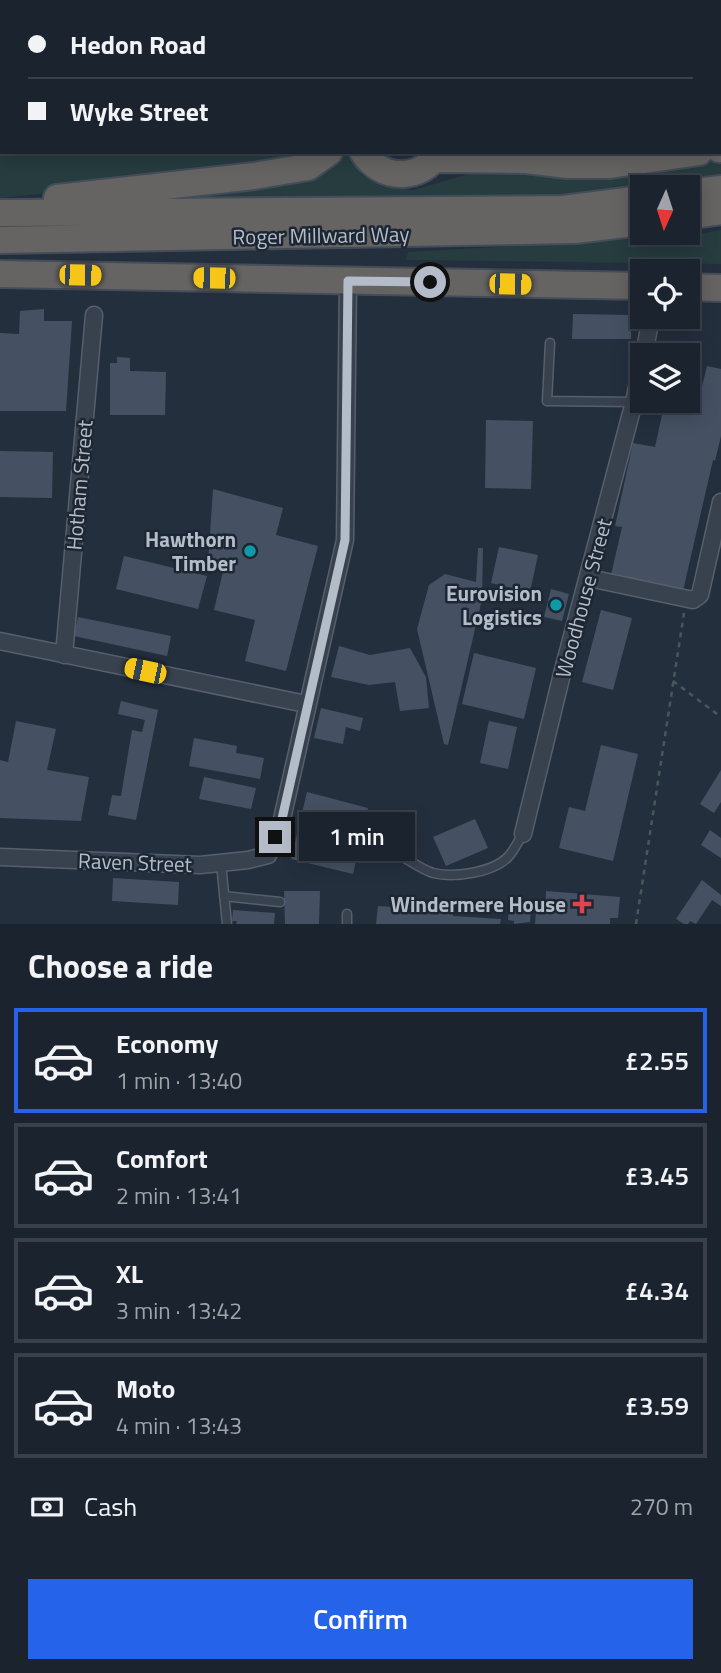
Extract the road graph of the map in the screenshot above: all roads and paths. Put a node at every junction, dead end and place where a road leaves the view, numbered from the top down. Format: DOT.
graph roads {
  1 [pos="326,154"];
  2 [pos="364,154"];
  3 [pos="686,154"];
  4 [pos="437,156"];
  5 [pos="520,156"];
  6 [pos="721,189"];
  7 [pos="700,192"];
  8 [pos="630,201"];
  9 [pos="0,205"];
  10 [pos="721,211"];
  11 [pos="0,213"];
  12 [pos="700,214"];
  13 [pos="630,223"];
  14 [pos="0,240"];
  15 [pos="0,274"];
  16 [pos="348,281"];
  17 [pos="630,286"];
  18 [pos="700,287"];
  19 [pos="721,288"];
  20 [pos="94,316"];
  21 [pos="550,343"];
  22 [pos="630,402"];
  23 [pos="631,413"];
  24 [pos="721,502"];
  25 [pos="717,539"];
  26 [pos="589,578"];
  27 [pos="686,598"];
  28 [pos="0,641"];
  29 [pos="64,655"];
  30 [pos="673,681"];
  31 [pos="306,704"];
  32 [pos="721,717"];
  33 [pos="523,834"];
  34 [pos="0,857"];
  35 [pos="403,857"];
  36 [pos="221,863"];
  37 [pos="225,896"];
  38 [pos="280,902"];
  39 [pos="347,914"];
  40 [pos="228,924"];
  41 [pos="347,924"];
  42 [pos="636,924"];
  1 -- 9 [label="highway"];
  2 -- 4 [label="highway"];
  3 -- 5 [label="highway"];
  4 -- 5 [label="highway"];
  6 -- 7 [label="highway"];
  8 -- 11 [label="highway, Roger Millward Way"];
  10 -- 12 [label="highway"];
  13 -- 14 [label="highway, Roger Millward Way"];
  15 -- 16 [label="highway"];
  16 -- 17 [label="highway"];
  16 -- 31 [label="street"];
  18 -- 19 [label="highway"];
  20 -- 29 [label="street, Hotham Street"];
  21 -- 22 [label="lane"];
  23 -- 26 [label="street, Woodhouse Street"];
  24 -- 25 [label="street"];
  25 -- 27 [label="street"];
  26 -- 27 [label="street"];
  26 -- 33 [label="street, Woodhouse Street"];
  27 -- 30 [label="path"];
  28 -- 29 [label="street"];
  29 -- 31 [label="street"];
  30 -- 32 [label="path"];
  30 -- 42 [label="path"];
  31 -- 36 [label="street, Raven Street"];
  33 -- 35 [label="lane"];
  34 -- 36 [label="street, Raven Street"];
  36 -- 37 [label="lane"];
  37 -- 38 [label="lane"];
  37 -- 40 [label="lane"];
  39 -- 41 [label="lane"];
}
